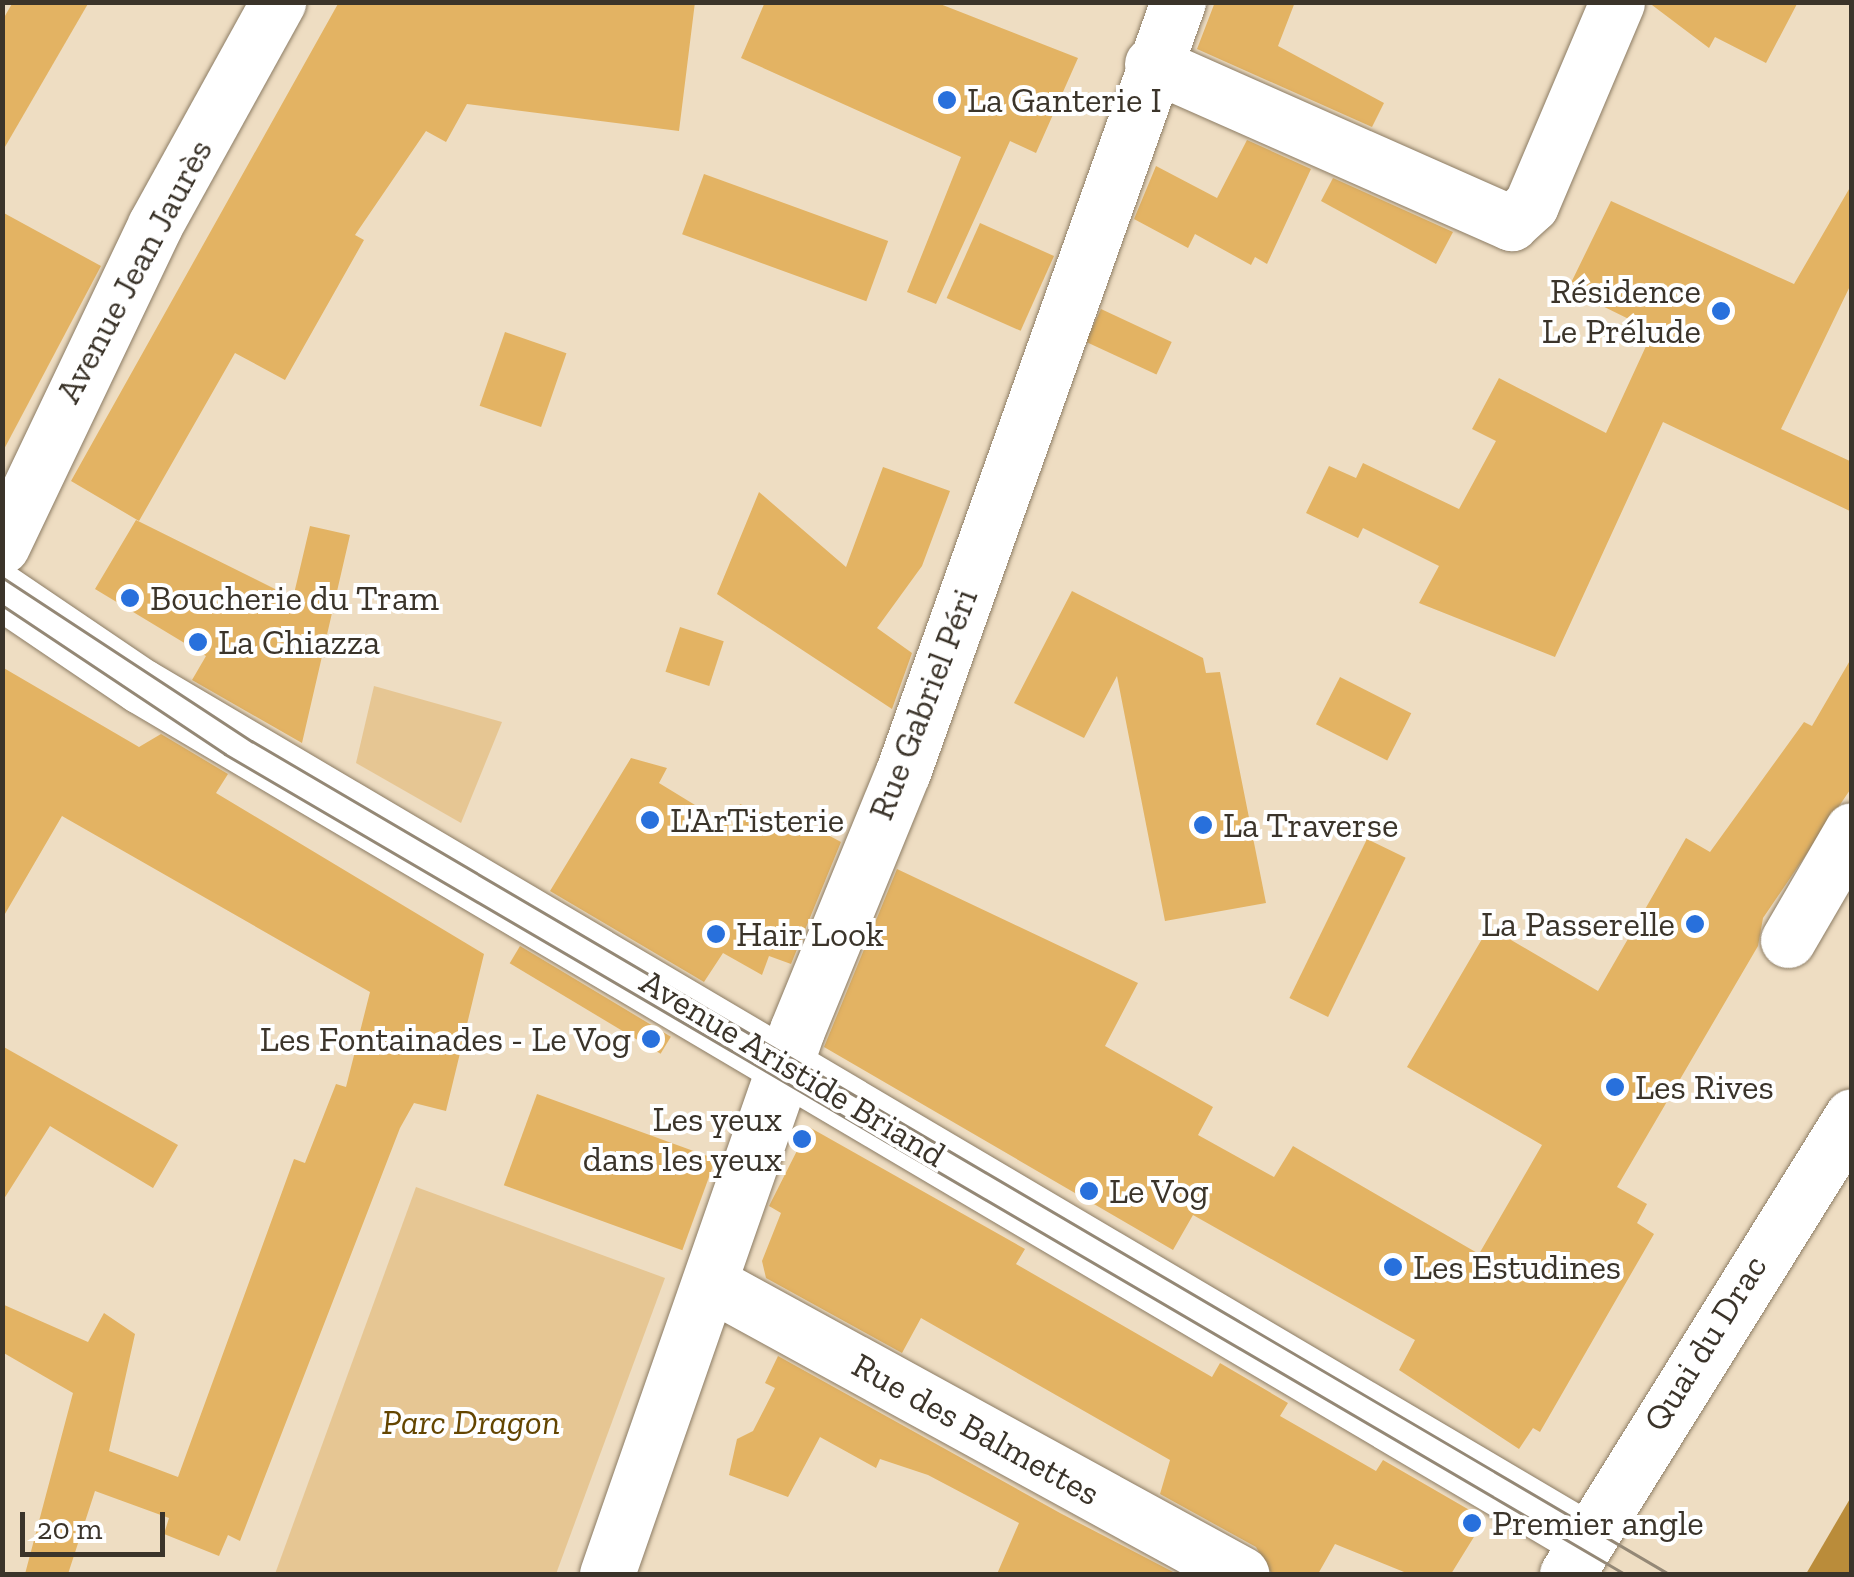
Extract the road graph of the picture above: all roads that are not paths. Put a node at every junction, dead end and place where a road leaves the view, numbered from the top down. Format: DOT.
graph roads {
  1 [pos="278,2"];
  2 [pos="1178,2"];
  3 [pos="1617,2"];
  4 [pos="1152,64"];
  5 [pos="2,546"];
  6 [pos="2,592"];
  7 [pos="1852,830"];
  8 [pos="1788,940"];
  9 [pos="786,1064"];
  10 [pos="1852,1116"];
  11 [pos="710,1283"];
  12 [pos="1577,1557"];
  13 [pos="607,1574"];
  14 [pos="1242,1574"];
  1 -- 5 [label="street, Avenue Jean Jaurès"];
  2 -- 4 [label="street, Rue Gabriel Péri"];
  3 -- 4 [label="street"];
  4 -- 9 [label="street, Rue Gabriel Péri"];
  6 -- 9 [label="street, Avenue Aristide Briand"];
  7 -- 8 [label="street"];
  9 -- 11 [label="street, Rue Gabriel Péri"];
  9 -- 12 [label="street, Avenue Aristide Briand"];
  10 -- 12 [label="street, Quai du Drac"];
  11 -- 13 [label="street, Rue Gabriel Péri"];
  11 -- 14 [label="street, Rue des Balmettes"];
}
